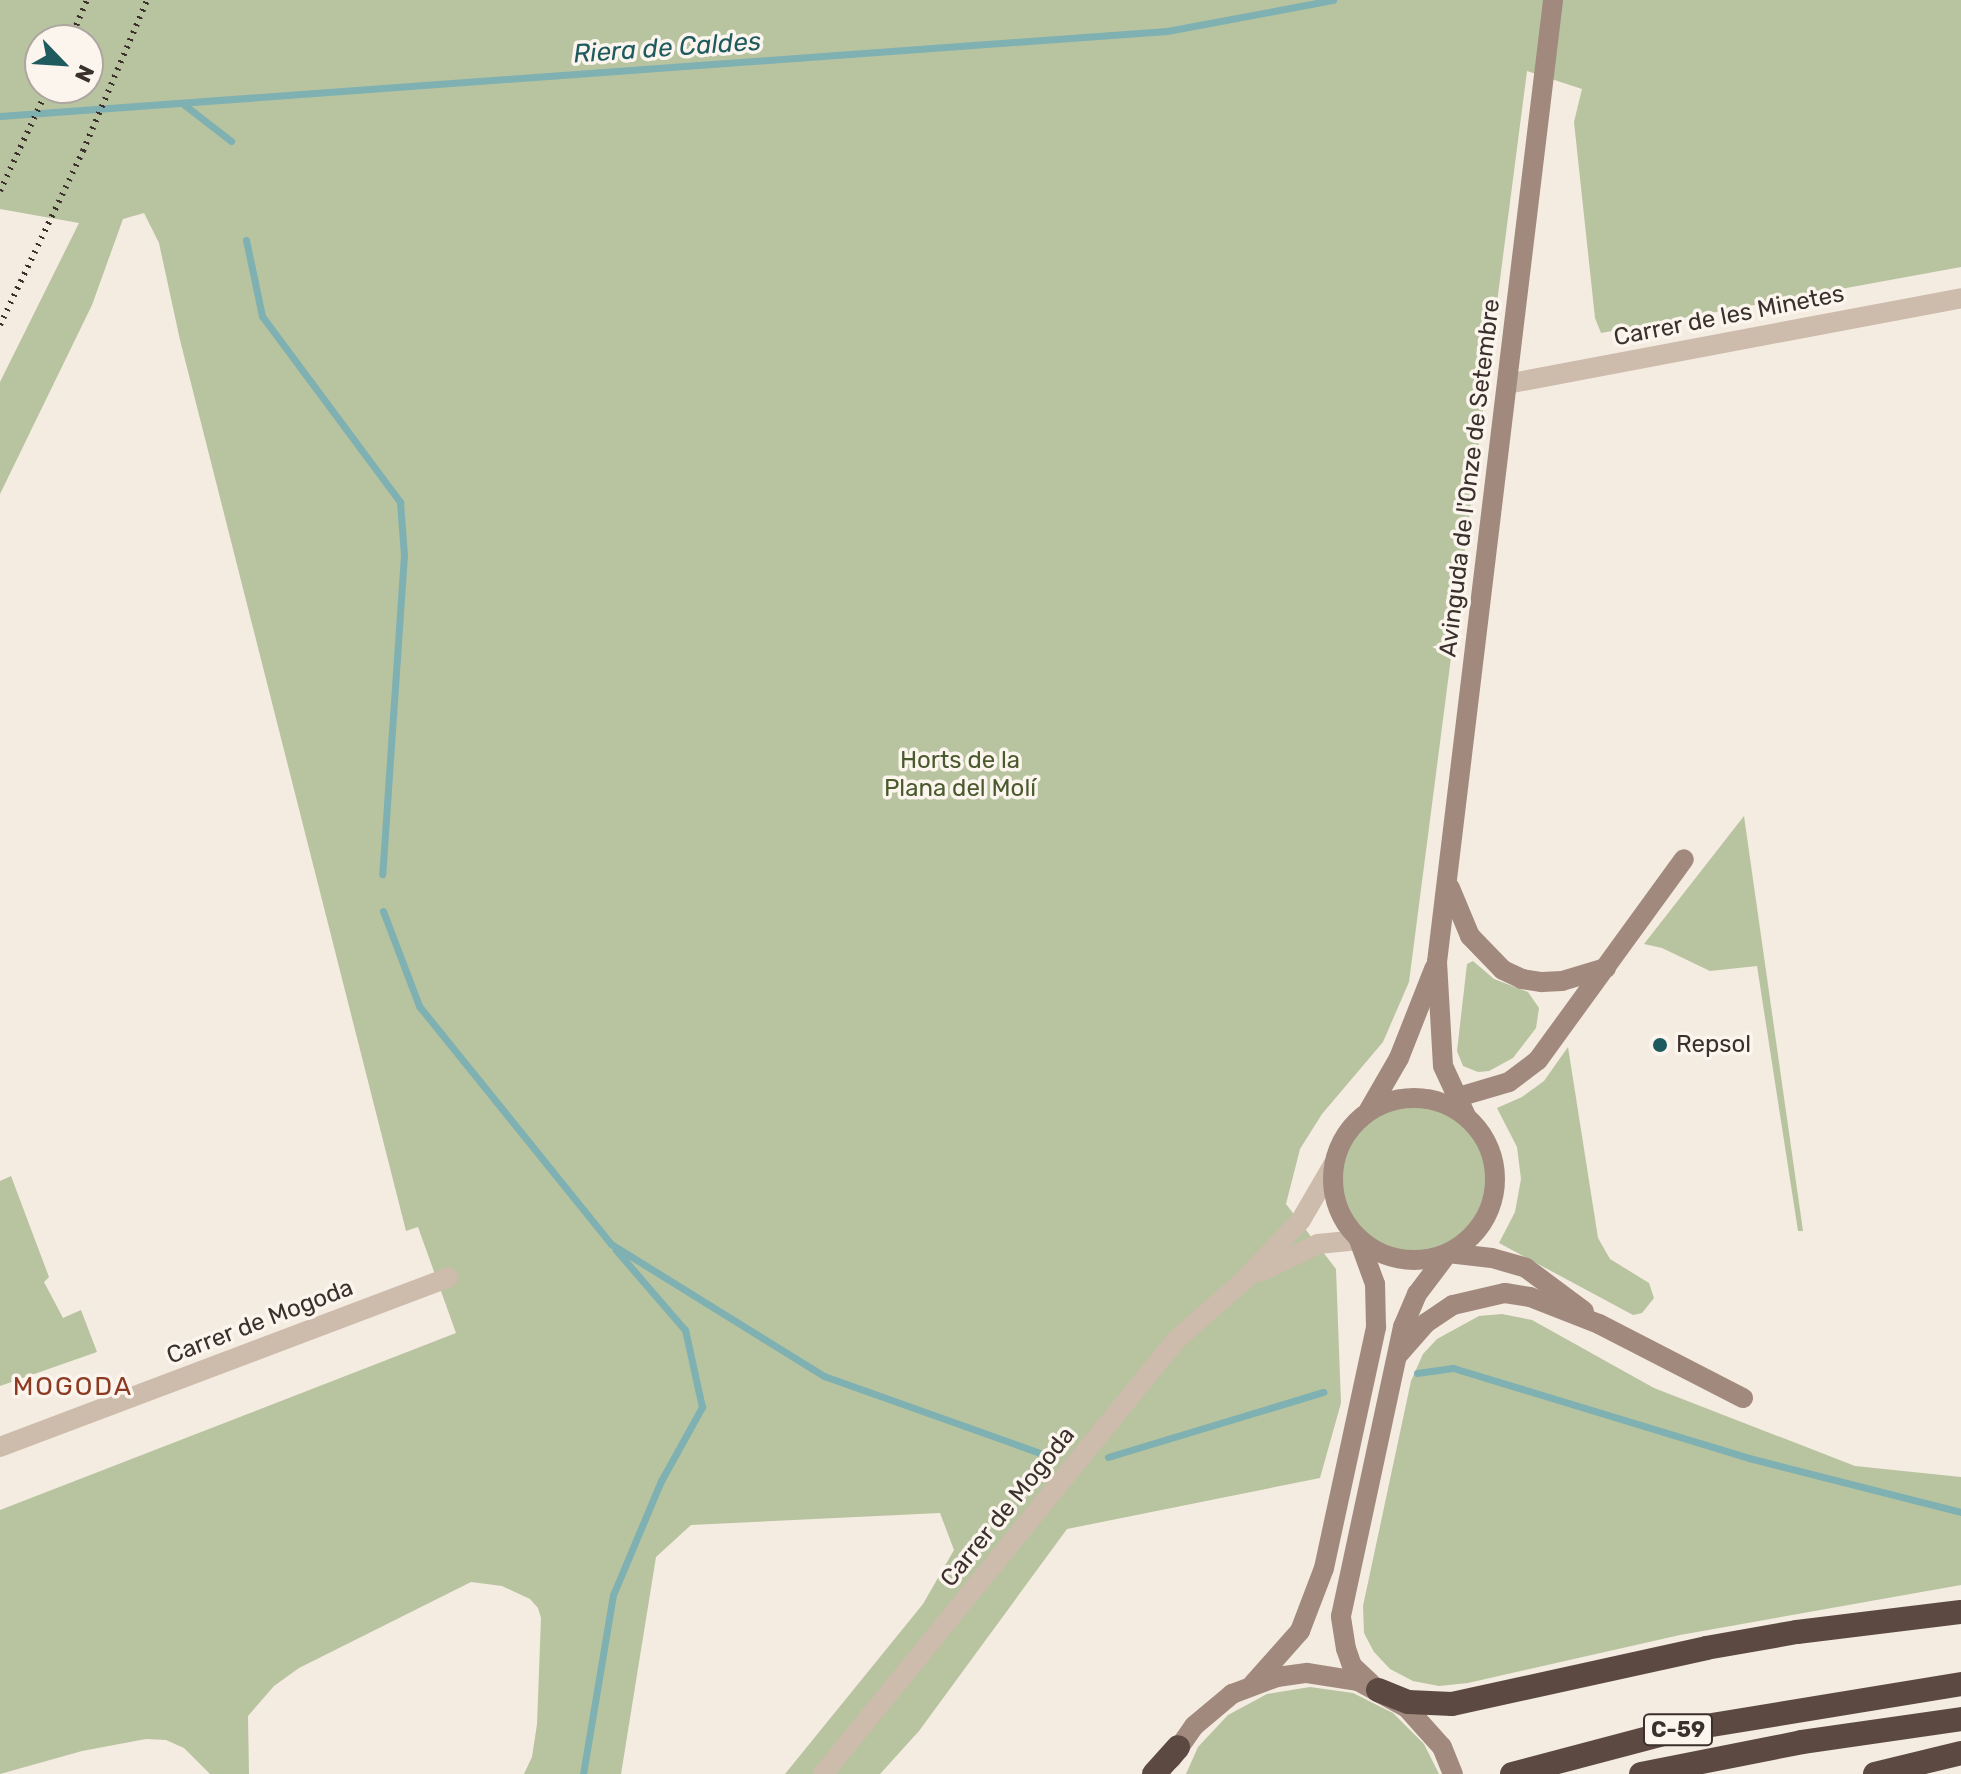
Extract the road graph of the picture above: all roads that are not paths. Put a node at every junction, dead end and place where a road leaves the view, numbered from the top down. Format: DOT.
graph roads {
  1 [pos="1553,0"];
  2 [pos="1961,298"];
  3 [pos="1507,384"];
  4 [pos="1684,859"];
  5 [pos="1447,876"];
  6 [pos="1437,962"];
  7 [pos="1606,968"];
  8 [pos="1455,1098"];
  9 [pos="1368,1111"];
  10 [pos="1466,1116"];
  11 [pos="1334,1163"];
  12 [pos="1359,1240"];
  13 [pos="1448,1253"];
  14 [pos="448,1278"];
  15 [pos="1243,1281"];
  16 [pos="1599,1324"];
  17 [pos="1395,1358"];
  18 [pos="1743,1398"];
  19 [pos="0,1447"];
  20 [pos="1961,1612"];
  21 [pos="1253,1684"];
  22 [pos="1961,1684"];
  23 [pos="1378,1690"];
  24 [pos="1961,1719"];
  25 [pos="1178,1747"];
  26 [pos="1961,1753"];
  27 [pos="823,1774"];
  28 [pos="1154,1774"];
  29 [pos="1165,1774"];
  30 [pos="1453,1774"];
  31 [pos="1512,1774"];
  32 [pos="1641,1774"];
  33 [pos="1875,1774"];
  1 -- 3 [label="main road, Avinguda de l'Onze de Setembre"];
  2 -- 3 [label="street, Carrer de les Minetes"];
  3 -- 5 [label="main road, Avinguda de l'Onze de Setembre"];
  4 -- 7 [label="main road"];
  5 -- 6 [label="main road, Avinguda de l'Onze de Setembre"];
  5 -- 7 [label="main road"];
  6 -- 8 [label="main road, Avinguda de l'Onze de Setembre"];
  6 -- 9 [label="main road, Avinguda de l'Onze de Setembre"];
  7 -- 8 [label="main road"];
  8 -- 10 [label="main road, Avinguda de l'Onze de Setembre"];
  9 -- 10 [label="main road"];
  9 -- 11 [label="main road"];
  10 -- 13 [label="main road"];
  11 -- 12 [label="main road"];
  11 -- 15 [label="street, Carrer de Mogoda"];
  12 -- 13 [label="main road"];
  12 -- 15 [label="street, Carrer de Mogoda"];
  12 -- 21 [label="main road"];
  13 -- 16 [label="main road"];
  13 -- 17 [label="main road"];
  14 -- 19 [label="street, Carrer de Mogoda"];
  15 -- 27 [label="street, Carrer de Mogoda"];
  16 -- 17 [label="main road"];
  16 -- 18 [label="main road"];
  17 -- 23 [label="main road"];
  20 -- 23 [label="highway"];
  21 -- 23 [label="main road"];
  21 -- 25 [label="main road"];
  22 -- 31 [label="highway, C-59"];
  23 -- 30 [label="main road"];
  24 -- 32 [label="highway, C-59"];
  25 -- 28 [label="highway"];
  25 -- 29 [label="main road"];
  26 -- 33 [label="highway"];
}
